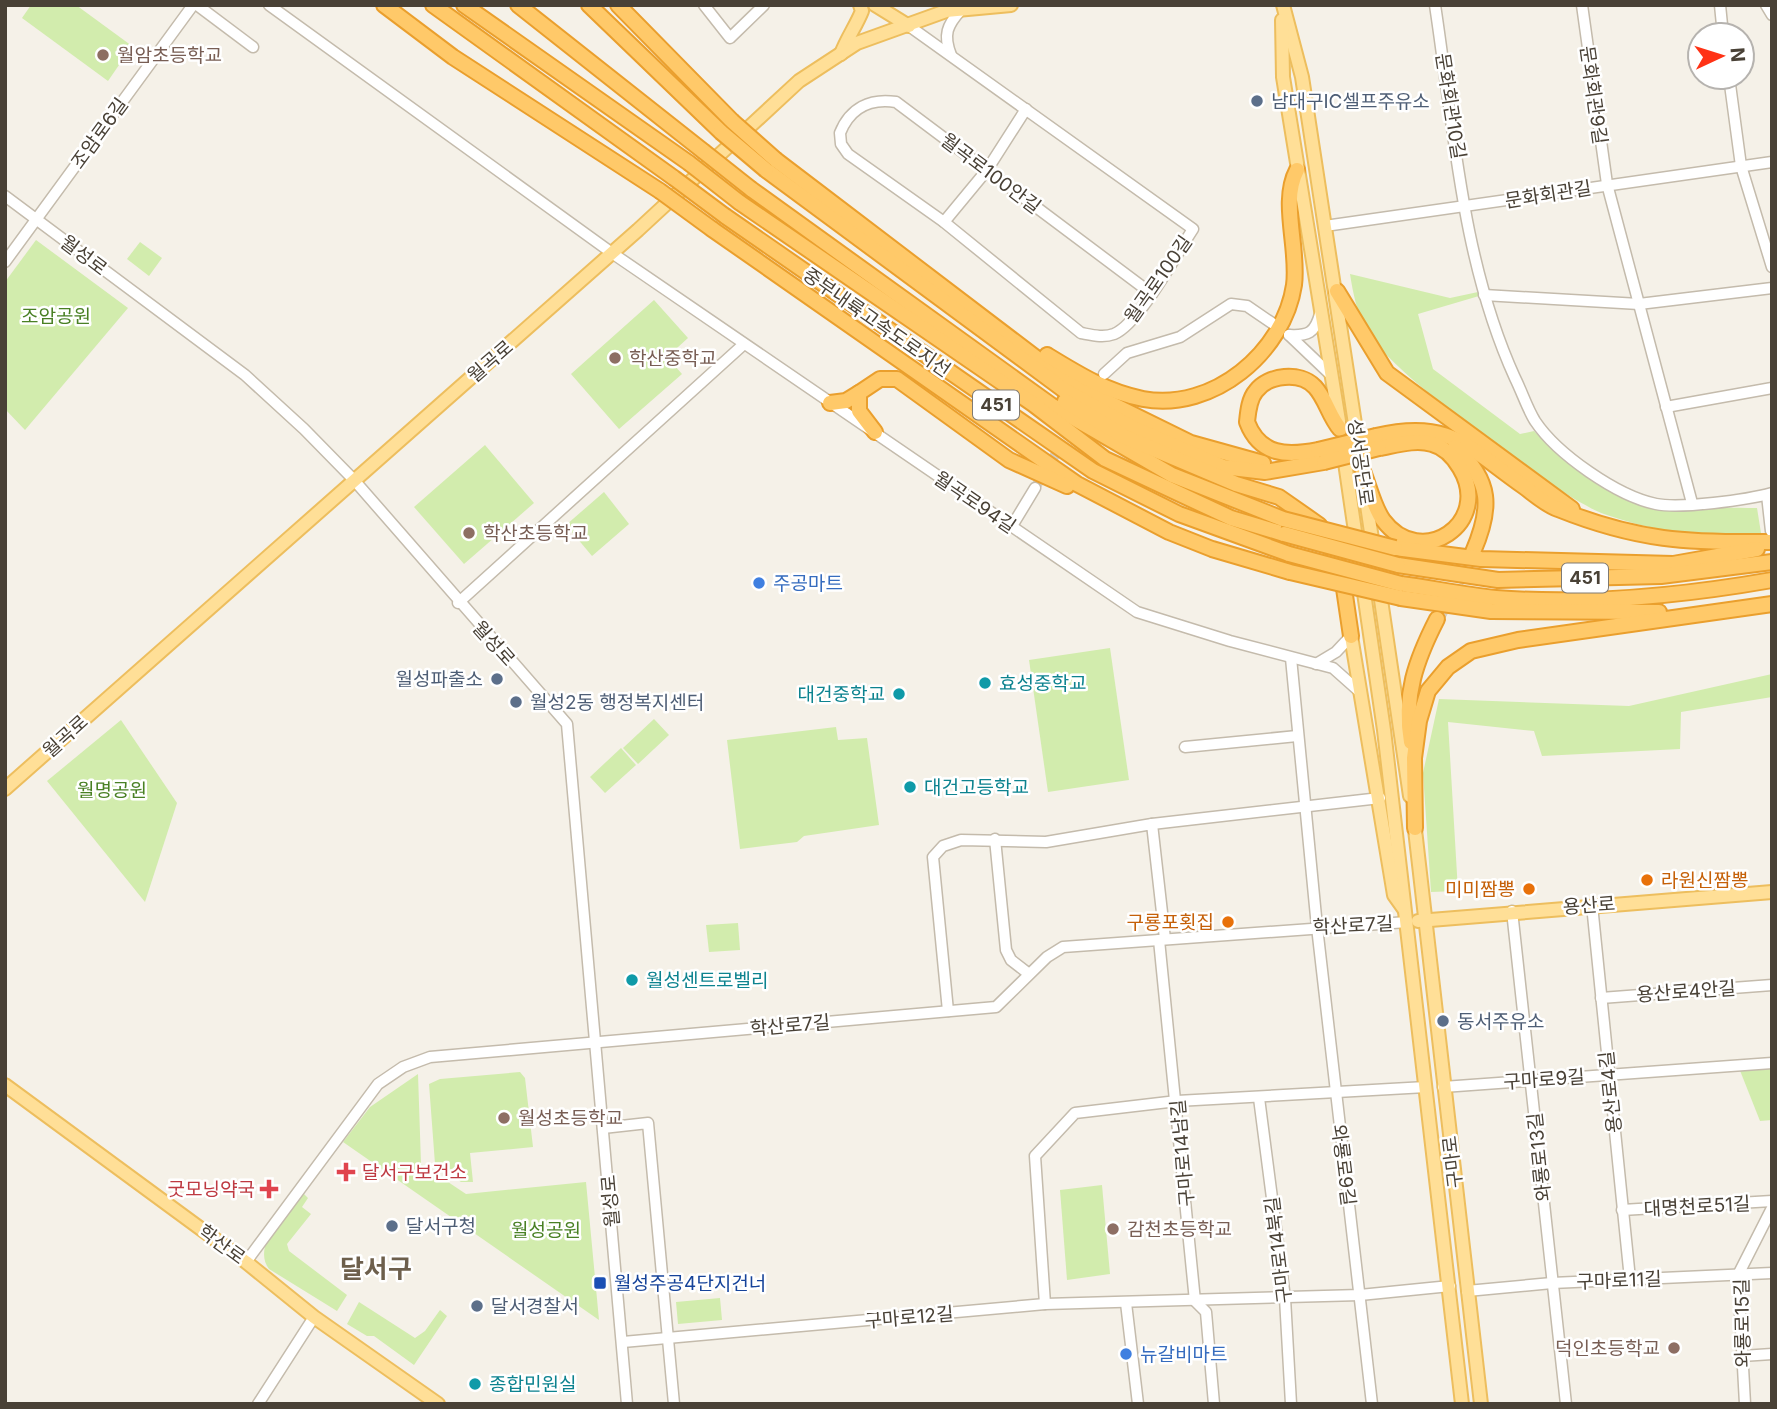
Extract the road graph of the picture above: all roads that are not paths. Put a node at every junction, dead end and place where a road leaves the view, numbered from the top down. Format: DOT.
graph roads {
  1 [pos="195,5"];
  2 [pos="269,5"];
  3 [pos="384,5"];
  4 [pos="433,5"];
  5 [pos="464,5"];
  6 [pos="518,5"];
  7 [pos="589,5"];
  8 [pos="618,5"];
  9 [pos="704,5"];
  10 [pos="764,5"];
  11 [pos="860,5"];
  12 [pos="875,5"];
  13 [pos="947,5"];
  14 [pos="1012,5"];
  15 [pos="1283,5"];
  16 [pos="1435,5"];
  17 [pos="1582,5"];
  18 [pos="1766,5"];
  19 [pos="961,10"];
  20 [pos="937,15"];
  21 [pos="1772,15"];
  22 [pos="909,26"];
  23 [pos="253,47"];
  24 [pos="841,54"];
  25 [pos="951,55"];
  26 [pos="1731,91"];
  27 [pos="1026,109"];
  28 [pos="841,144"];
  29 [pos="1772,162"];
  30 [pos="771,165"];
  31 [pos="1741,166"];
  32 [pos="987,170"];
  33 [pos="1297,170"];
  34 [pos="1606,184"];
  35 [pos="5,196"];
  36 [pos="1466,207"];
  37 [pos="36,219"];
  38 [pos="944,222"];
  39 [pos="1325,226"];
  40 [pos="612,253"];
  41 [pos="5,262"];
  42 [pos="1772,267"];
  43 [pos="1772,288"];
  44 [pos="1337,291"];
  45 [pos="1152,294"];
  46 [pos="1484,295"];
  47 [pos="1639,304"];
  48 [pos="1322,310"];
  49 [pos="968,319"];
  50 [pos="992,322"];
  51 [pos="1272,323"];
  52 [pos="744,344"];
  53 [pos="1104,374"];
  54 [pos="1332,376"];
  55 [pos="1772,388"];
  56 [pos="859,393"];
  57 [pos="830,403"];
  58 [pos="1666,407"];
  59 [pos="1340,429"];
  60 [pos="875,432"];
  61 [pos="1377,442"];
  62 [pos="1321,456"];
  63 [pos="1361,466"];
  64 [pos="354,481"];
  65 [pos="1035,488"];
  66 [pos="1769,494"];
  67 [pos="1692,503"];
  68 [pos="1588,521"];
  69 [pos="1012,527"];
  70 [pos="1771,531"];
  71 [pos="1169,532"];
  72 [pos="1772,544"];
  73 [pos="1473,552"];
  74 [pos="1772,562"];
  75 [pos="1772,580"];
  76 [pos="1401,591"];
  77 [pos="458,603"];
  78 [pos="1772,604"];
  79 [pos="1741,609"];
  80 [pos="1437,619"];
  81 [pos="1351,636"];
  82 [pos="1291,658"];
  83 [pos="1316,664"];
  84 [pos="1363,695"];
  85 [pos="1297,736"];
  86 [pos="1185,747"];
  87 [pos="1413,758"];
  88 [pos="5,789"];
  89 [pos="1380,798"];
  90 [pos="1305,807"];
  91 [pos="1152,824"];
  92 [pos="1415,828"];
  93 [pos="995,839"];
  94 [pos="1772,892"];
  95 [pos="1592,905"];
  96 [pos="1512,911"];
  97 [pos="1407,917"];
  98 [pos="1425,920"];
  99 [pos="1317,927"];
  100 [pos="1162,939"];
  101 [pos="1029,974"];
  102 [pos="1772,985"];
  103 [pos="1601,998"];
  104 [pos="948,1011"];
  105 [pos="596,1041"];
  106 [pos="1772,1063"];
  107 [pos="1608,1074"];
  108 [pos="1530,1079"];
  109 [pos="5,1085"];
  110 [pos="1426,1087"];
  111 [pos="1443,1087"];
  112 [pos="1335,1093"];
  113 [pos="1259,1098"];
  114 [pos="1177,1101"];
  115 [pos="603,1128"];
  116 [pos="1772,1201"];
  117 [pos="1772,1208"];
  118 [pos="1622,1210"];
  119 [pos="246,1262"];
  120 [pos="1772,1273"];
  121 [pos="1738,1275"];
  122 [pos="1630,1279"];
  123 [pos="1552,1283"];
  124 [pos="1450,1286"];
  125 [pos="1467,1291"];
  126 [pos="1360,1295"];
  127 [pos="1285,1298"];
  128 [pos="1195,1301"];
  129 [pos="1126,1303"];
  130 [pos="1045,1304"];
  131 [pos="314,1317"];
  132 [pos="670,1340"];
  133 [pos="623,1342"];
  134 [pos="1772,1354"];
  135 [pos="1742,1356"];
  136 [pos="258,1404"];
  137 [pos="438,1404"];
  138 [pos="627,1404"];
  139 [pos="674,1404"];
  140 [pos="1138,1404"];
  141 [pos="1214,1404"];
  142 [pos="1291,1404"];
  143 [pos="1372,1404"];
  144 [pos="1462,1404"];
  145 [pos="1481,1404"];
  146 [pos="1566,1404"];
  147 [pos="1745,1404"];
  1 -- 23 [label="street"];
  1 -- 37 [label="street, 조암로6길"];
  2 -- 40 [label="street, 월곡로94길"];
  3 -- 71 [label="highway, bridge"];
  4 -- 76 [label="highway, 중부내륙고속도로지선 / 451, bridge"];
  5 -- 74 [label="highway, 중부내륙고속도로지선 / 451, bridge"];
  6 -- 72 [label="highway, bridge"];
  7 -- 30 [label="highway, bridge"];
  8 -- 30 [label="highway, bridge"];
  9 -- 10 [label="street"];
  11 -- 24 [label="main road"];
  12 -- 22 [label="main road"];
  13 -- 20 [label="street"];
  14 -- 19 [label="main road, 월곡로"];
  15 -- 33 [label="main road, 성서공단로"];
  15 -- 39 [label="main road, 성서공단로"];
  16 -- 36 [label="street, 문화회관10길"];
  17 -- 34 [label="street, 문화회관9길"];
  18 -- 21 [label="street"];
  19 -- 20 [label="main road, 월곡로"];
  19 -- 25 [label="street"];
  20 -- 22 [label="main road, 월곡로"];
  22 -- 24 [label="main road, 월곡로"];
  22 -- 25 [label="street, 월곡로100길"];
  24 -- 40 [label="main road, 월곡로"];
  25 -- 27 [label="street, 월곡로100길"];
  26 -- 31 [label="street"];
  27 -- 32 [label="street"];
  27 -- 45 [label="street, 월곡로100길"];
  28 -- 32 [label="street, 월곡로100안길"];
  28 -- 38 [label="street, 월곡로100길"];
  29 -- 31 [label="street, 문화회관길"];
  30 -- 49 [label="highway"];
  30 -- 50 [label="highway"];
  31 -- 34 [label="street, 문화회관길"];
  31 -- 42 [label="street"];
  32 -- 38 [label="street"];
  32 -- 45 [label="street, 월곡로100안길"];
  33 -- 48 [label="main road, 성서공단로"];
  33 -- 50 [label="highway"];
  34 -- 36 [label="street, 문화회관길"];
  34 -- 47 [label="street, 문화회관9길"];
  35 -- 37 [label="street, 월성로"];
  36 -- 39 [label="street, 문화회관길"];
  36 -- 46 [label="street, 문화회관10길"];
  37 -- 41 [label="street, 조암로6길"];
  37 -- 64 [label="street, 월성로"];
  38 -- 45 [label="street, 월곡로100길"];
  39 -- 44 [label="main road, 성서공단로"];
  40 -- 52 [label="street, 월곡로94길"];
  40 -- 64 [label="main road, 월곡로"];
  43 -- 47 [label="street"];
  44 -- 63 [label="main road, 성서공단로"];
  44 -- 68 [label="highway"];
  46 -- 47 [label="street"];
  46 -- 67 [label="street, 문화회관10길"];
  47 -- 58 [label="street, 문화회관9길"];
  48 -- 54 [label="main road, 성서공단로"];
  48 -- 54 [label="street"];
  49 -- 62 [label="highway"];
  49 -- 81 [label="highway"];
  50 -- 62 [label="highway"];
  51 -- 53 [label="street"];
  52 -- 57 [label="street, 월곡로94길"];
  52 -- 77 [label="street"];
  54 -- 59 [label="main road, 성서공단로"];
  55 -- 58 [label="street"];
  56 -- 57 [label="highway"];
  56 -- 60 [label="highway"];
  56 -- 71 [label="highway"];
  57 -- 60 [label="street, 월곡로94길"];
  58 -- 67 [label="street, 문화회관9길"];
  59 -- 62 [label="highway"];
  59 -- 97 [label="main road, 성서공단로"];
  60 -- 69 [label="street, 월곡로94길"];
  61 -- 62 [label="highway"];
  61 -- 63 [label="highway"];
  61 -- 68 [label="highway"];
  61 -- 73 [label="highway"];
  63 -- 92 [label="main road, 성서공단로"];
  64 -- 77 [label="street, 월성로"];
  64 -- 88 [label="main road, 월곡로"];
  65 -- 69 [label="street"];
  66 -- 67 [label="street, 문화회관10길"];
  66 -- 70 [label="street"];
  68 -- 72 [label="highway"];
  69 -- 82 [label="street, 월곡로94길"];
  71 -- 76 [label="highway, bridge"];
  75 -- 76 [label="highway, 중부내륙고속도로지선 / 451"];
  76 -- 79 [label="highway"];
  77 -- 105 [label="street, 월성로"];
  78 -- 79 [label="highway"];
  79 -- 87 [label="highway"];
  80 -- 87 [label="highway"];
  81 -- 83 [label="street"];
  81 -- 84 [label="main road"];
  82 -- 83 [label="street, 월곡로94길"];
  82 -- 85 [label="street, 와룡로9길"];
  83 -- 84 [label="street, 월곡로94길"];
  84 -- 89 [label="main road"];
  85 -- 86 [label="street"];
  85 -- 90 [label="street, 와룡로9길"];
  87 -- 92 [label="highway"];
  89 -- 90 [label="street"];
  89 -- 97 [label="main road"];
  90 -- 91 [label="street"];
  90 -- 99 [label="street, 와룡로9길"];
  91 -- 93 [label="street"];
  91 -- 100 [label="street, 구마로14남길"];
  92 -- 98 [label="main road, 성서공단로"];
  93 -- 101 [label="street"];
  93 -- 104 [label="street"];
  94 -- 95 [label="main road, 용산로"];
  95 -- 96 [label="main road, 용산로"];
  95 -- 103 [label="street, 용산로4길"];
  96 -- 98 [label="main road, 용산로"];
  96 -- 108 [label="street, 와룡로13길"];
  97 -- 98 [label="main road, 용산로"];
  97 -- 99 [label="street, 학산로7길"];
  97 -- 110 [label="main road, 구마로"];
  98 -- 111 [label="main road, 구마로"];
  99 -- 100 [label="street, 학산로7길"];
  99 -- 112 [label="street, 와룡로9길"];
  100 -- 101 [label="street, 학산로7길"];
  100 -- 114 [label="street, 구마로14남길"];
  101 -- 104 [label="street, 학산로7길"];
  102 -- 103 [label="street, 용산로4안길"];
  103 -- 107 [label="street, 용산로4길"];
  104 -- 105 [label="street, 학산로7길"];
  105 -- 115 [label="street, 월성로"];
  105 -- 119 [label="street, 학산로7길"];
  106 -- 107 [label="street, 구마로9길"];
  107 -- 108 [label="street, 구마로9길"];
  107 -- 118 [label="street, 용산로4길"];
  108 -- 111 [label="street, 구마로9길"];
  108 -- 123 [label="street, 와룡로13길"];
  109 -- 119 [label="main road, 학산로"];
  110 -- 112 [label="street"];
  110 -- 124 [label="main road, 구마로"];
  111 -- 125 [label="main road, 구마로"];
  112 -- 113 [label="street"];
  112 -- 126 [label="street, 와룡로9길"];
  113 -- 114 [label="street"];
  113 -- 127 [label="street, 구마로14북길"];
  114 -- 128 [label="street, 구마로14남길"];
  114 -- 130 [label="street"];
  115 -- 132 [label="street"];
  115 -- 133 [label="street, 월성로"];
  116 -- 118 [label="street, 대명천로51길"];
  117 -- 121 [label="street, 와룡로15길"];
  118 -- 122 [label="street, 용산로4길"];
  119 -- 131 [label="main road, 학산로"];
  120 -- 121 [label="street, 구마로11길"];
  121 -- 122 [label="street, 구마로11길"];
  121 -- 135 [label="street, 와룡로15길"];
  122 -- 123 [label="street, 구마로11길"];
  123 -- 125 [label="street, 구마로11길"];
  123 -- 146 [label="street, 와룡로13길"];
  124 -- 126 [label="street, 구마로12길"];
  124 -- 144 [label="main road, 구마로"];
  125 -- 145 [label="main road, 구마로"];
  126 -- 127 [label="street, 구마로12길"];
  126 -- 143 [label="street, 와룡로9길"];
  127 -- 128 [label="street, 구마로12길"];
  127 -- 142 [label="street, 구마로14북길"];
  128 -- 129 [label="street, 구마로12길"];
  128 -- 141 [label="street, 구마로14남길"];
  129 -- 130 [label="street, 구마로12길"];
  129 -- 140 [label="street"];
  130 -- 132 [label="street, 구마로12길"];
  131 -- 136 [label="street"];
  131 -- 137 [label="main road, 학산로"];
  132 -- 133 [label="street, 구마로12길"];
  132 -- 139 [label="street"];
  133 -- 138 [label="street, 월성로"];
  134 -- 135 [label="street"];
  135 -- 147 [label="street, 와룡로15길"];
}
